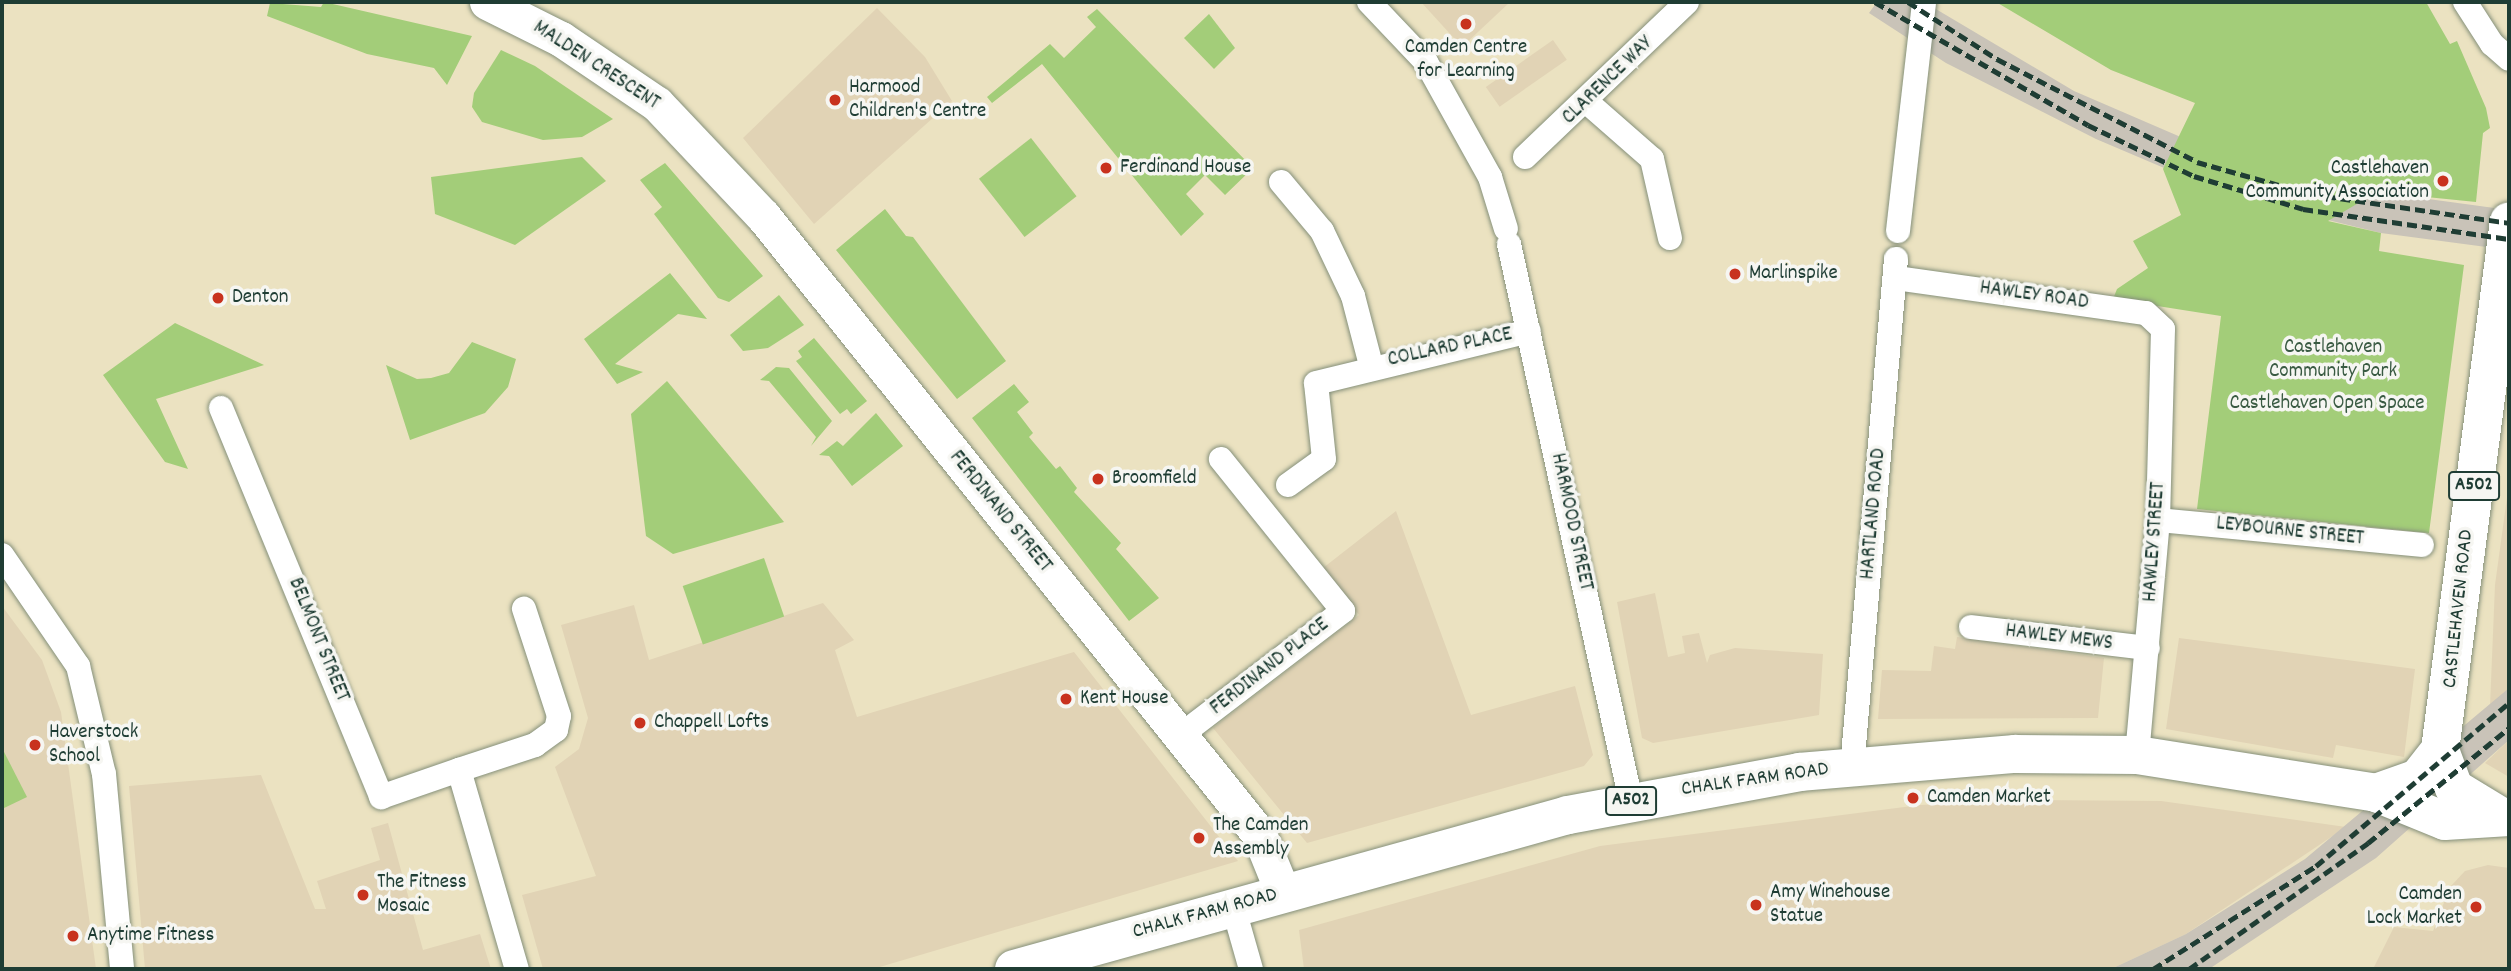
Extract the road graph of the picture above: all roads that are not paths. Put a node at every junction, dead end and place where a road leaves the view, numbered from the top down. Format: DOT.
graph roads {
  1 [pos="487,2"];
  2 [pos="1369,2"];
  3 [pos="1687,2"];
  4 [pos="1924,2"];
  5 [pos="2465,2"];
  6 [pos="2509,59"];
  7 [pos="1588,103"];
  8 [pos="696,143"];
  9 [pos="1525,157"];
  10 [pos="1281,182"];
  11 [pos="2509,221"];
  12 [pos="1898,231"];
  13 [pos="1670,238"];
  14 [pos="1896,269"];
  15 [pos="2164,329"];
  16 [pos="1529,331"];
  17 [pos="1371,365"];
  18 [pos="221,408"];
  19 [pos="1221,459"];
  20 [pos="1288,485"];
  21 [pos="2158,520"];
  22 [pos="2421,545"];
  23 [pos="2,555"];
  24 [pos="524,608"];
  25 [pos="1971,627"];
  26 [pos="2148,648"];
  27 [pos="1177,738"];
  28 [pos="2440,750"];
  29 [pos="2137,755"];
  30 [pos="1852,768"];
  31 [pos="460,770"];
  32 [pos="2376,793"];
  33 [pos="1631,801"];
  34 [pos="2503,815"];
  35 [pos="1283,893"];
  36 [pos="1233,906"];
  37 [pos="122,969"];
  38 [pos="517,969"];
  39 [pos="1014,969"];
  40 [pos="1251,969"];
  1 -- 8 [label="main road, MALDEN CRESCENT"];
  2 -- 16 [label="street, HARMOOD STREET"];
  3 -- 7 [label="street, CLARENCE WAY"];
  4 -- 12 [label="street"];
  5 -- 6 [label="street"];
  7 -- 9 [label="street, CLARENCE WAY"];
  7 -- 13 [label="street"];
  8 -- 27 [label="main road, FERDINAND STREET"];
  10 -- 17 [label="street, COLLARD PLACE"];
  11 -- 28 [label="main road, CASTLEHAVEN ROAD / A502"];
  14 -- 15 [label="street, HAWLEY ROAD"];
  14 -- 30 [label="street, HARTLAND ROAD"];
  15 -- 21 [label="street, HAWLEY STREET"];
  16 -- 17 [label="street, COLLARD PLACE"];
  16 -- 33 [label="street, HARMOOD STREET"];
  17 -- 20 [label="street, COLLARD PLACE"];
  18 -- 31 [label="street, BELMONT STREET"];
  19 -- 27 [label="street, FERDINAND PLACE"];
  21 -- 22 [label="street, LEYBOURNE STREET"];
  21 -- 26 [label="street, HAWLEY STREET"];
  23 -- 37 [label="street"];
  24 -- 31 [label="street, BELMONT STREET"];
  25 -- 26 [label="street, HAWLEY MEWS"];
  26 -- 29 [label="street, HAWLEY STREET"];
  27 -- 35 [label="main road, FERDINAND STREET"];
  28 -- 32 [label="main road, A502"];
  28 -- 34 [label="main road, A502"];
  29 -- 30 [label="main road, CHALK FARM ROAD / A502"];
  29 -- 32 [label="main road, CHALK FARM ROAD / A502"];
  30 -- 33 [label="main road, CHALK FARM ROAD / A502"];
  31 -- 38 [label="street"];
  32 -- 34 [label="main road, CHALK FARM ROAD / A502"];
  33 -- 35 [label="main road, CHALK FARM ROAD / A502"];
  35 -- 36 [label="main road, CHALK FARM ROAD / A502"];
  36 -- 39 [label="main road, CHALK FARM ROAD / A502"];
  36 -- 40 [label="street"];
}
